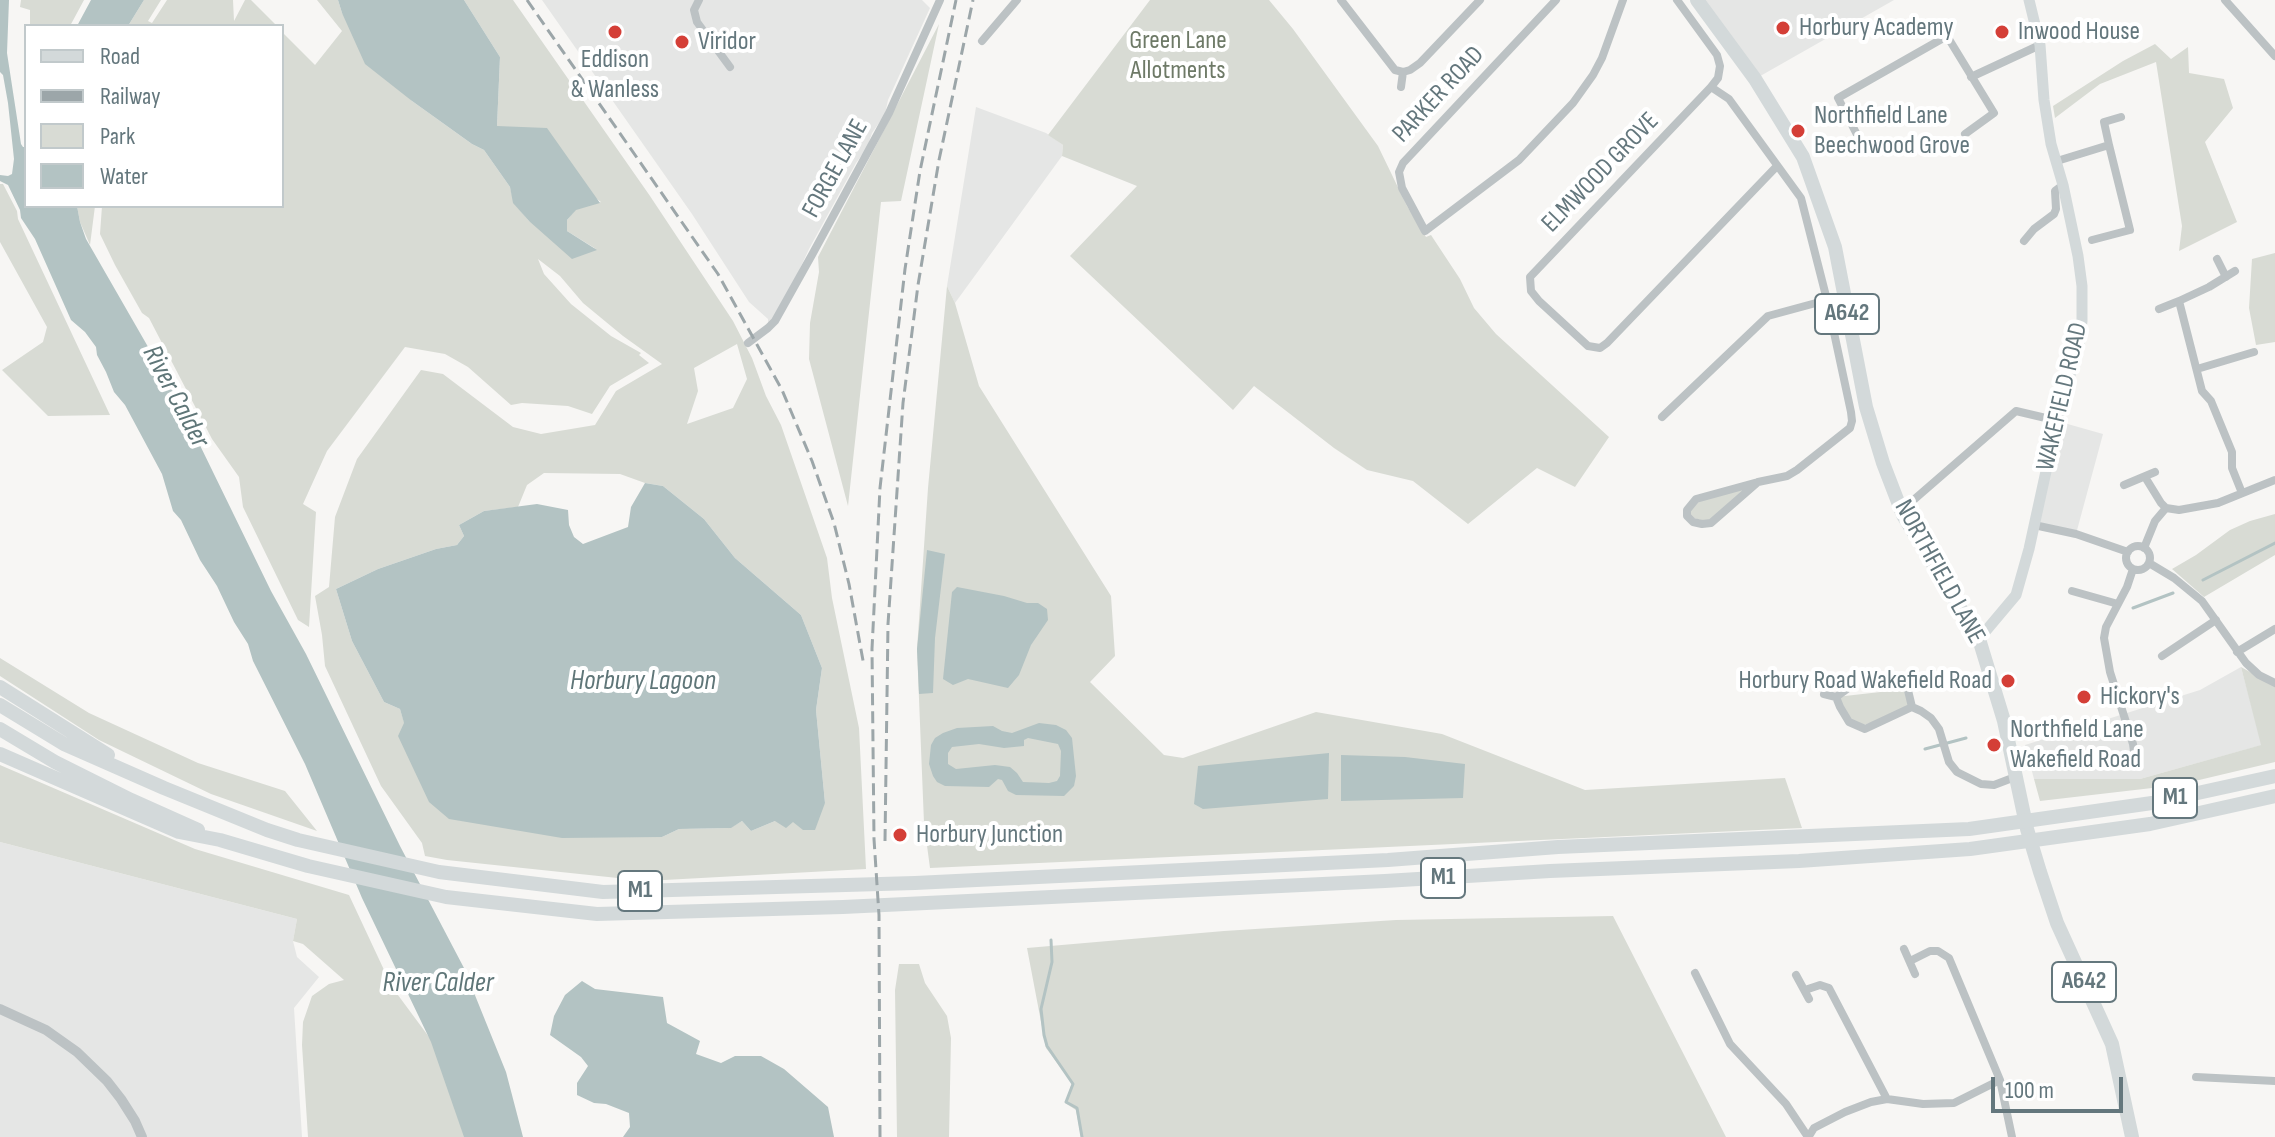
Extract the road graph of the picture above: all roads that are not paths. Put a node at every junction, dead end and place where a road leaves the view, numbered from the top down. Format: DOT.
graph roads {
  1 [pos="699,0"];
  2 [pos="940,0"];
  3 [pos="1017,0"];
  4 [pos="1341,0"];
  5 [pos="1480,0"];
  6 [pos="1556,0"];
  7 [pos="1623,0"];
  8 [pos="1677,0"];
  9 [pos="1697,0"];
  10 [pos="2029,0"];
  11 [pos="2225,0"];
  12 [pos="982,41"];
  13 [pos="2040,45"];
  14 [pos="2275,56"];
  15 [pos="730,67"];
  16 [pos="1403,72"];
  17 [pos="1971,77"];
  18 [pos="1401,87"];
  19 [pos="1711,87"];
  20 [pos="2121,117"];
  21 [pos="1968,128"];
  22 [pos="2109,145"];
  23 [pos="1866,152"];
  24 [pos="2057,161"];
  25 [pos="1777,166"];
  26 [pos="2063,185"];
  27 [pos="2092,240"];
  28 [pos="2024,241"];
  29 [pos="2217,259"];
  30 [pos="2235,271"];
  31 [pos="2226,277"];
  32 [pos="1827,300"];
  33 [pos="2179,301"];
  34 [pos="2159,309"];
  35 [pos="1848,316"];
  36 [pos="1831,321"];
  37 [pos="748,343"];
  38 [pos="2254,352"];
  39 [pos="2197,369"];
  40 [pos="1662,417"];
  41 [pos="2050,419"];
  42 [pos="2221,427"];
  43 [pos="2212,431"];
  44 [pos="2155,472"];
  45 [pos="2145,477"];
  46 [pos="2275,480"];
  47 [pos="1758,482"];
  48 [pos="2124,485"];
  49 [pos="2242,493"];
  50 [pos="2166,508"];
  51 [pos="1902,510"];
  52 [pos="2034,525"];
  53 [pos="2144,548"];
  54 [pos="2128,552"];
  55 [pos="2149,563"];
  56 [pos="2133,569"];
  57 [pos="2072,591"];
  58 [pos="2118,604"];
  59 [pos="2216,620"];
  60 [pos="2275,629"];
  61 [pos="1979,639"];
  62 [pos="2237,652"];
  63 [pos="2162,656"];
  64 [pos="1906,682"];
  65 [pos="2275,683"];
  66 [pos="0,687"];
  67 [pos="1847,689"];
  68 [pos="1824,694"];
  69 [pos="1836,697"];
  70 [pos="0,705"];
  71 [pos="1912,707"];
  72 [pos="0,729"];
  73 [pos="0,754"];
  74 [pos="2136,766"];
  75 [pos="2275,776"];
  76 [pos="2015,777"];
  77 [pos="164,788"];
  78 [pos="2275,796"];
  79 [pos="220,840"];
  80 [pos="1904,949"];
  81 [pos="1910,961"];
  82 [pos="1915,974"];
  83 [pos="1796,975"];
  84 [pos="1708,976"];
  85 [pos="0,1009"];
  86 [pos="2196,1077"];
  87 [pos="2208,1078"];
  88 [pos="2000,1080"];
  89 [pos="2275,1081"];
  90 [pos="2208,1090"];
  91 [pos="1887,1099"];
  92 [pos="1808,1136"];
  93 [pos="142,1137"];
  94 [pos="2012,1137"];
  95 [pos="2132,1137"];
  1 -- 15 [label="street"];
  2 -- 37 [label="street, FORGE LANE"];
  3 -- 12 [label="street"];
  4 -- 16 [label="street"];
  5 -- 16 [label="street"];
  6 -- 7 [label="street, PARKER ROAD"];
  8 -- 19 [label="street"];
  9 -- 35 [label="highway, NORTHFIELD LANE / A642"];
  10 -- 13 [label="main road, WAKEFIELD ROAD"];
  11 -- 14 [label="street"];
  13 -- 17 [label="street"];
  13 -- 24 [label="main road, WAKEFIELD ROAD"];
  16 -- 18 [label="street"];
  17 -- 21 [label="street"];
  17 -- 23 [label="street"];
  19 -- 25 [label="street"];
  19 -- 25 [label="street, ELMWOOD GROVE"];
  20 -- 22 [label="street"];
  22 -- 24 [label="street"];
  22 -- 27 [label="street"];
  24 -- 26 [label="main road, WAKEFIELD ROAD"];
  25 -- 32 [label="street"];
  26 -- 28 [label="street"];
  26 -- 52 [label="main road, WAKEFIELD ROAD"];
  29 -- 31 [label="street"];
  30 -- 31 [label="street"];
  31 -- 33 [label="street"];
  32 -- 36 [label="street"];
  32 -- 40 [label="street"];
  33 -- 34 [label="street"];
  33 -- 39 [label="street"];
  35 -- 36 [label="street"];
  35 -- 51 [label="highway, NORTHFIELD LANE / A642"];
  36 -- 47 [label="street"];
  38 -- 39 [label="street"];
  39 -- 42 [label="street"];
  41 -- 51 [label="street"];
  42 -- 43 [label="street"];
  42 -- 49 [label="street"];
  44 -- 45 [label="street"];
  45 -- 48 [label="street"];
  45 -- 50 [label="street"];
  46 -- 49 [label="street"];
  47 -- 47 [label="street"];
  49 -- 50 [label="street"];
  50 -- 53 [label="street"];
  51 -- 61 [label="highway, NORTHFIELD LANE / A642"];
  52 -- 54 [label="street"];
  52 -- 61 [label="main road, WAKEFIELD ROAD"];
  53 -- 54 [label="street"];
  53 -- 55 [label="street"];
  54 -- 56 [label="street"];
  55 -- 56 [label="street"];
  55 -- 59 [label="street"];
  56 -- 58 [label="street"];
  57 -- 58 [label="street"];
  58 -- 74 [label="street"];
  59 -- 62 [label="street"];
  59 -- 63 [label="street"];
  60 -- 62 [label="street"];
  61 -- 76 [label="highway, NORTHFIELD LANE / A642"];
  62 -- 65 [label="street"];
  64 -- 71 [label="street"];
  66 -- 77 [label="highway"];
  67 -- 69 [label="street"];
  68 -- 69 [label="street"];
  69 -- 71 [label="street"];
  70 -- 77 [label="highway, M1"];
  71 -- 76 [label="street"];
  72 -- 79 [label="highway, M1"];
  73 -- 79 [label="highway"];
  75 -- 77 [label="highway, M1"];
  76 -- 95 [label="highway, NORTHFIELD LANE / A642"];
  78 -- 79 [label="highway, M1"];
  80 -- 81 [label="street"];
  81 -- 82 [label="street"];
  81 -- 88 [label="street"];
  83 -- 91 [label="street"];
  84 -- 92 [label="street"];
  85 -- 93 [label="street"];
  86 -- 87 [label="street"];
  87 -- 89 [label="street"];
  87 -- 90 [label="street"];
  88 -- 91 [label="street"];
  88 -- 94 [label="street"];
  91 -- 92 [label="street"];
}
